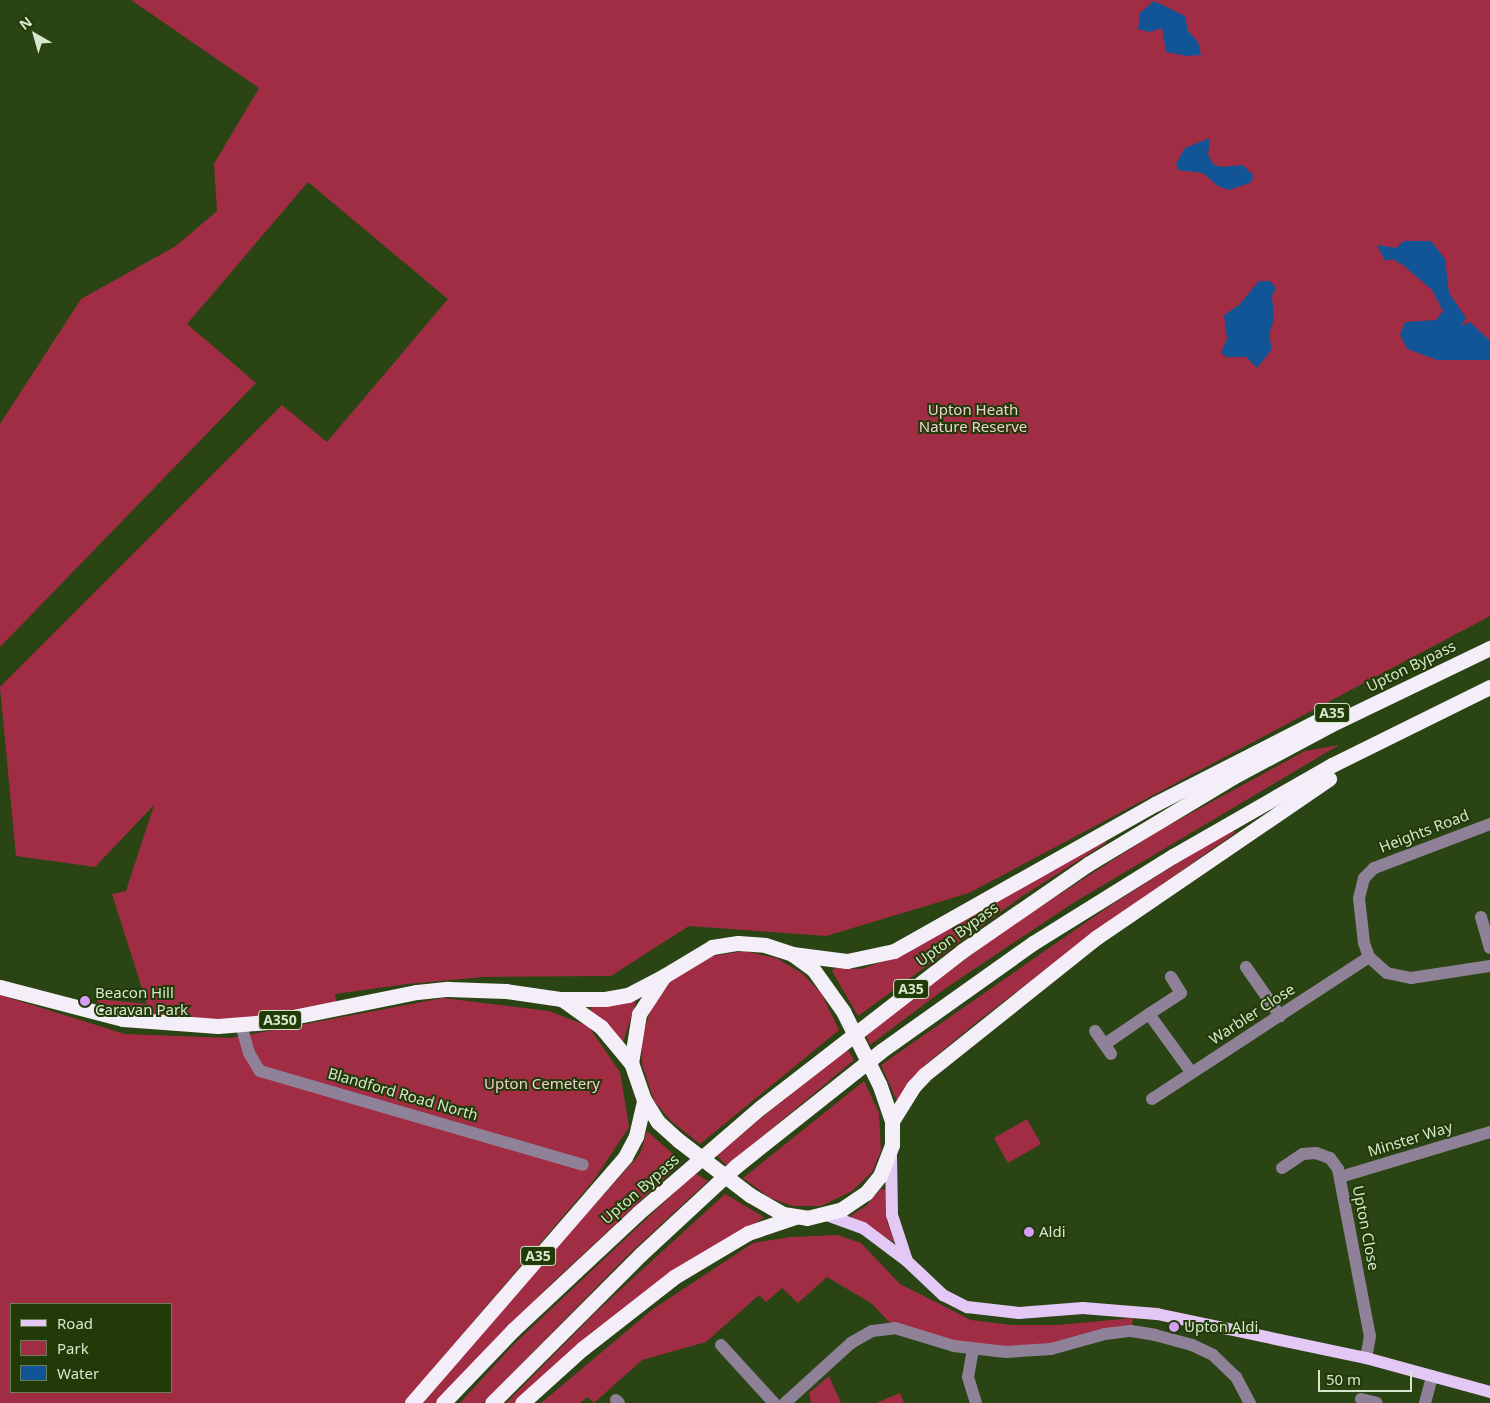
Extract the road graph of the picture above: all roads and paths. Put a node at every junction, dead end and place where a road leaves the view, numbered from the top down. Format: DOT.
graph roads {
  1 [pos="1490,648"];
  2 [pos="1446,668"];
  3 [pos="1490,687"];
  4 [pos="1429,714"];
  5 [pos="1490,824"];
  6 [pos="1482,918"];
  7 [pos="1490,948"];
  8 [pos="792,954"];
  9 [pos="1369,957"];
  10 [pos="1490,966"];
  11 [pos="1246,967"];
  12 [pos="664,976"];
  13 [pos="1171,977"];
  14 [pos="0,987"];
  15 [pos="561,999"];
  16 [pos="1149,1014"];
  17 [pos="1280,1016"];
  18 [pos="241,1025"];
  19 [pos="1095,1031"];
  20 [pos="631,1063"];
  21 [pos="1191,1072"];
  22 [pos="1152,1099"];
  23 [pos="644,1100"];
  24 [pos="892,1121"];
  25 [pos="1490,1132"];
  26 [pos="891,1154"];
  27 [pos="583,1165"];
  28 [pos="1282,1168"];
  29 [pos="1340,1177"];
  30 [pos="827,1215"];
  31 [pos="796,1217"];
  32 [pos="907,1261"];
  33 [pos="721,1345"];
  34 [pos="972,1349"];
  35 [pos="1366,1358"];
  36 [pos="1432,1376"];
  37 [pos="1490,1392"];
  38 [pos="1361,1399"];
  39 [pos="412,1403"];
  40 [pos="443,1403"];
  41 [pos="492,1403"];
  42 [pos="522,1403"];
  43 [pos="774,1403"];
  44 [pos="785,1403"];
  45 [pos="976,1403"];
  46 [pos="1250,1403"];
  47 [pos="1377,1403"];
  48 [pos="1425,1403"];
  1 -- 2 [label="highway, Upton Bypass / A35"];
  2 -- 8 [label="highway, A35"];
  2 -- 40 [label="highway, Upton Bypass / A35"];
  3 -- 4 [label="highway, A35"];
  4 -- 24 [label="highway, A35"];
  4 -- 41 [label="highway, A35"];
  5 -- 9 [label="street, Heights Road"];
  6 -- 7 [label="street"];
  8 -- 12 [label="highway"];
  8 -- 24 [label="highway, bridge"];
  9 -- 10 [label="street"];
  9 -- 17 [label="street, Warbler Close"];
  11 -- 17 [label="street"];
  12 -- 15 [label="highway, A350"];
  12 -- 20 [label="highway"];
  13 -- 16 [label="street"];
  14 -- 18 [label="highway, A350"];
  15 -- 18 [label="highway, A350"];
  15 -- 20 [label="highway, A350"];
  16 -- 19 [label="street"];
  16 -- 21 [label="street"];
  17 -- 21 [label="street, Warbler Close"];
  18 -- 27 [label="street, Blandford Road North"];
  20 -- 23 [label="highway"];
  21 -- 22 [label="street, Warbler Close"];
  23 -- 31 [label="highway, bridge"];
  23 -- 39 [label="highway, A35"];
  24 -- 26 [label="highway"];
  25 -- 29 [label="street, Minster Way"];
  26 -- 30 [label="highway"];
  26 -- 32 [label="main road"];
  28 -- 29 [label="street, Upton Close"];
  29 -- 35 [label="street, Upton Close"];
  30 -- 31 [label="highway"];
  30 -- 32 [label="main road"];
  31 -- 42 [label="highway"];
  32 -- 35 [label="main road"];
  33 -- 43 [label="street"];
  34 -- 44 [label="street"];
  34 -- 45 [label="street"];
  34 -- 46 [label="street"];
  35 -- 36 [label="main road"];
  36 -- 37 [label="main road"];
  36 -- 48 [label="street"];
  38 -- 47 [label="street"];
}
